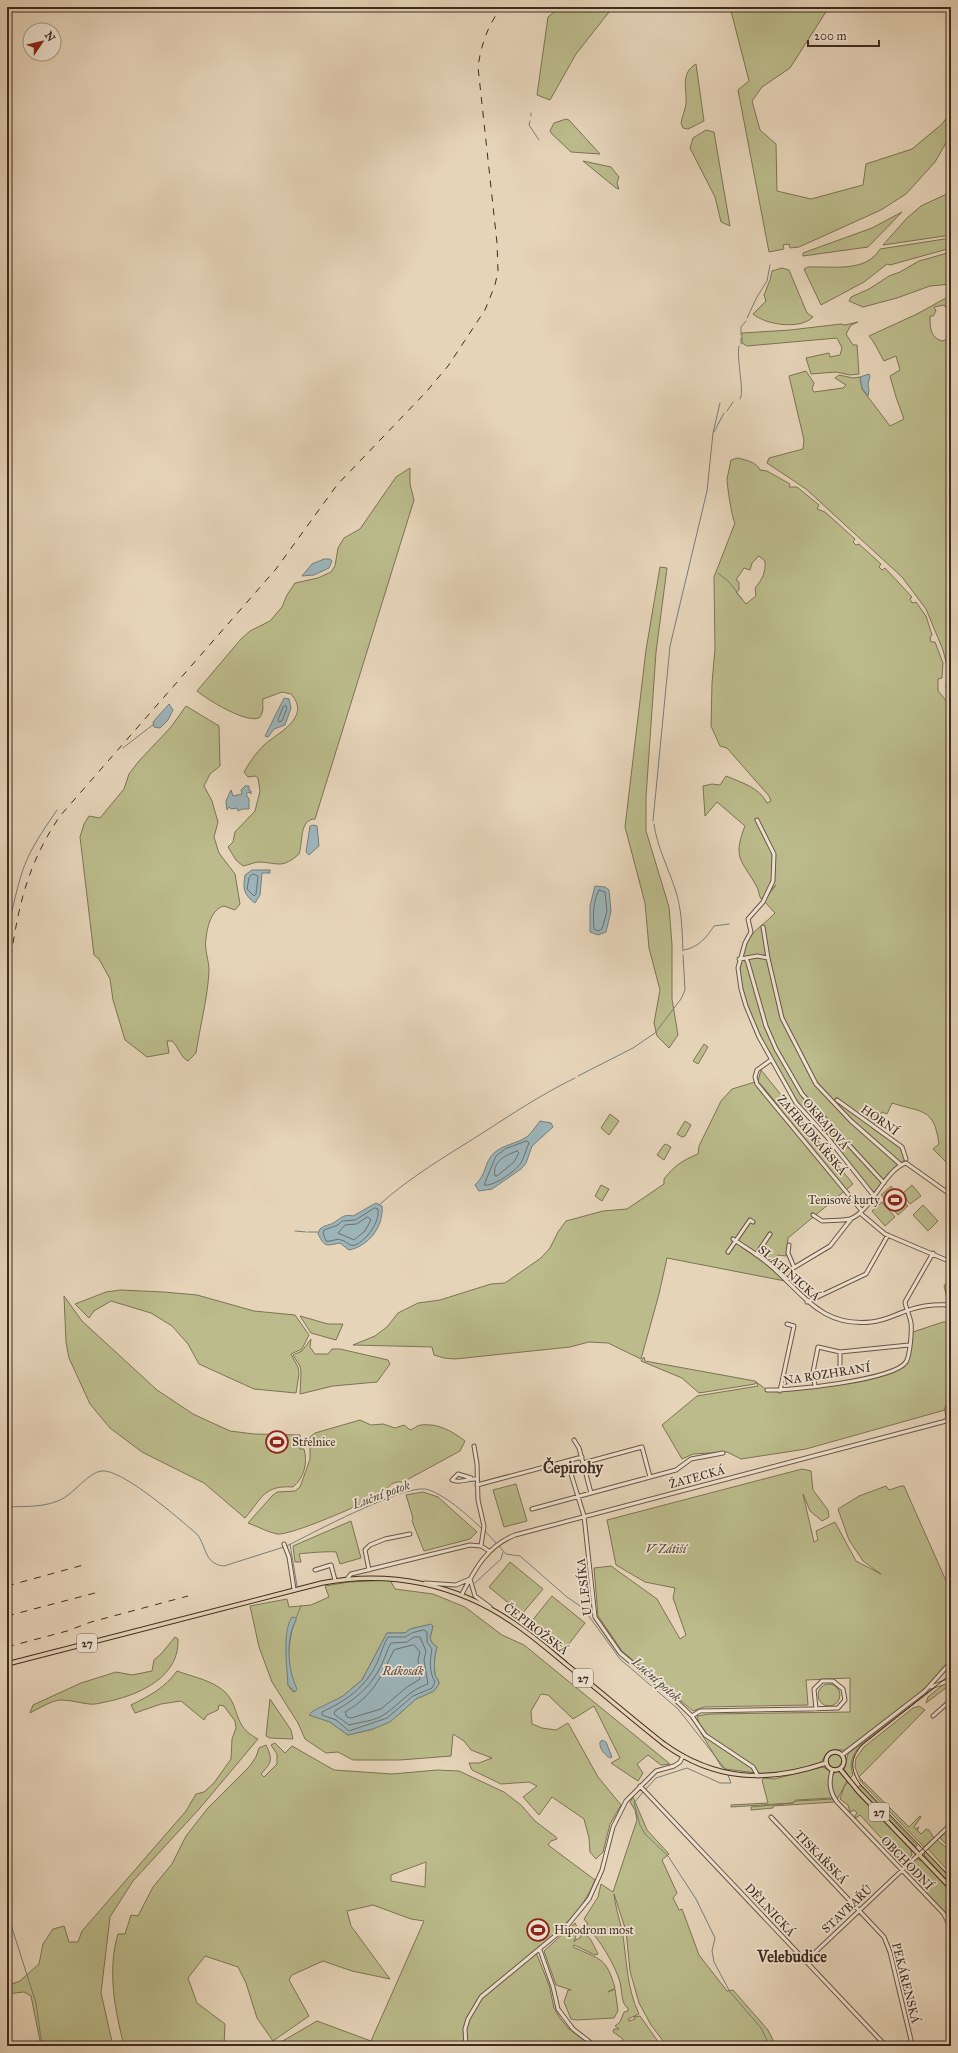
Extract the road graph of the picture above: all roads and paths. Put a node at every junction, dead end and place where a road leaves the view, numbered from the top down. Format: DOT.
graph roads {
  1 [pos="757,820"];
  2 [pos="763,926"];
  3 [pos="746,958"];
  4 [pos="768,958"];
  5 [pos="739,959"];
  6 [pos="771,1060"];
  7 [pos="837,1100"];
  8 [pos="906,1161"];
  9 [pos="901,1165"];
  10 [pos="884,1183"];
  11 [pos="951,1194"];
  12 [pos="874,1196"];
  13 [pos="861,1212"];
  14 [pos="814,1215"];
  15 [pos="851,1219"];
  16 [pos="750,1220"];
  17 [pos="770,1234"];
  18 [pos="888,1235"];
  19 [pos="734,1240"];
  20 [pos="789,1245"];
  21 [pos="728,1252"];
  22 [pos="933,1253"];
  23 [pos="756,1255"];
  24 [pos="951,1262"];
  25 [pos="794,1267"];
  26 [pos="790,1270"];
  27 [pos="807,1302"];
  28 [pos="951,1305"];
  29 [pos="907,1310"];
  30 [pos="787,1324"];
  31 [pos="909,1345"];
  32 [pos="840,1352"];
  33 [pos="840,1367"];
  34 [pos="815,1386"];
  35 [pos="767,1390"];
  36 [pos="780,1391"];
  37 [pos="951,1402"];
  38 [pos="950,1418"];
  39 [pos="946,1422"];
  40 [pos="950,1423"];
  41 [pos="951,1428"];
  42 [pos="574,1440"];
  43 [pos="474,1446"];
  44 [pos="723,1454"];
  45 [pos="582,1457"];
  46 [pos="567,1461"];
  47 [pos="583,1463"];
  48 [pos="650,1477"];
  49 [pos="471,1478"];
  50 [pos="477,1479"];
  51 [pos="477,1485"];
  52 [pos="592,1493"];
  53 [pos="577,1497"];
  54 [pos="532,1509"];
  55 [pos="584,1516"];
  56 [pos="410,1534"];
  57 [pos="284,1544"];
  58 [pos="481,1546"];
  59 [pos="489,1551"];
  60 [pos="315,1570"];
  61 [pos="369,1570"];
  62 [pos="347,1579"];
  63 [pos="470,1579"];
  64 [pos="335,1580"];
  65 [pos="421,1582"];
  66 [pos="294,1589"];
  67 [pos="462,1594"];
  68 [pos="494,1610"];
  69 [pos="951,1662"];
  70 [pos="7,1664"];
  71 [pos="951,1680"];
  72 [pos="925,1691"];
  73 [pos="951,1700"];
  74 [pos="816,1709"];
  75 [pos="692,1716"];
  76 [pos="933,1716"];
  77 [pos="842,1755"];
  78 [pos="683,1756"];
  79 [pos="826,1763"];
  80 [pos="840,1769"];
  81 [pos="832,1770"];
  82 [pos="758,1776"];
  83 [pos="640,1786"];
  84 [pos="771,1817"];
  85 [pos="951,1824"];
  86 [pos="918,1855"];
  87 [pos="902,1870"];
  88 [pos="951,1888"];
  89 [pos="859,1910"];
  90 [pos="951,1929"];
  91 [pos="540,1950"];
  92 [pos="806,1961"];
  93 [pos="466,2046"];
  94 [pos="595,2046"];
  95 [pos="886,2046"];
  96 [pos="909,2046"];
  1 -- 5 [label="street"];
  2 -- 4 [label="street"];
  3 -- 4 [label="street"];
  3 -- 5 [label="street"];
  3 -- 10 [label="street"];
  4 -- 9 [label="street"];
  5 -- 6 [label="street, OKRAJOVÁ"];
  6 -- 12 [label="street, OKRAJOVÁ"];
  6 -- 13 [label="street, ZAHRÁDKÁŘSKÁ"];
  7 -- 8 [label="street, HORNÍ"];
  8 -- 9 [label="street"];
  8 -- 11 [label="street"];
  9 -- 10 [label="street"];
  10 -- 12 [label="street"];
  12 -- 13 [label="street"];
  13 -- 15 [label="street"];
  13 -- 18 [label="street, ZAHRÁDKÁŘSKÁ"];
  14 -- 15 [label="street"];
  15 -- 25 [label="street"];
  16 -- 19 [label="street"];
  17 -- 23 [label="street"];
  18 -- 22 [label="street, ZAHRÁDKÁŘSKÁ"];
  18 -- 27 [label="street"];
  19 -- 21 [label="street"];
  19 -- 23 [label="street, SLATINICKÁ"];
  20 -- 25 [label="street"];
  22 -- 24 [label="street, ZAHRÁDKÁŘSKÁ"];
  22 -- 29 [label="street"];
  23 -- 27 [label="street, SLATINICKÁ"];
  25 -- 26 [label="street"];
  27 -- 29 [label="street, SLATINICKÁ"];
  28 -- 29 [label="street, SLATINICKÁ"];
  29 -- 31 [label="street, NA ROZHRANÍ"];
  30 -- 36 [label="street"];
  31 -- 32 [label="street"];
  31 -- 34 [label="street, NA ROZHRANÍ"];
  32 -- 33 [label="street"];
  32 -- 34 [label="street"];
  34 -- 36 [label="street, NA ROZHRANÍ"];
  35 -- 36 [label="street, NA ROZHRANÍ"];
  37 -- 38 [label="street"];
  38 -- 39 [label="street"];
  39 -- 40 [label="street"];
  39 -- 55 [label="street, ŽATECKÁ"];
  40 -- 41 [label="street"];
  42 -- 45 [label="street"];
  43 -- 50 [label="street"];
  44 -- 48 [label="street"];
  45 -- 46 [label="street"];
  45 -- 47 [label="street"];
  46 -- 51 [label="street"];
  46 -- 53 [label="street, U LESÍKA"];
  47 -- 48 [label="street"];
  47 -- 52 [label="street"];
  48 -- 52 [label="street"];
  49 -- 49 [label="street"];
  49 -- 50 [label="street"];
  50 -- 51 [label="street"];
  51 -- 58 [label="street"];
  52 -- 53 [label="street"];
  53 -- 54 [label="street"];
  53 -- 55 [label="street, U LESÍKA"];
  55 -- 59 [label="street, ŽATECKÁ"];
  55 -- 75 [label="street, U LESÍKA"];
  56 -- 61 [label="street"];
  57 -- 66 [label="street"];
  58 -- 59 [label="street"];
  58 -- 61 [label="street"];
  59 -- 63 [label="street, ŽATECKÁ"];
  60 -- 64 [label="street"];
  61 -- 62 [label="street"];
  62 -- 64 [label="main road, ČEPIROŽSKÁ / 27"];
  62 -- 65 [label="main road, ČEPIROŽSKÁ / 27"];
  63 -- 65 [label="street"];
  63 -- 67 [label="street, ŽATECKÁ"];
  63 -- 68 [label="street"];
  64 -- 66 [label="main road, ČEPIROŽSKÁ / 27"];
  65 -- 67 [label="main road, ČEPIROŽSKÁ / 27"];
  66 -- 70 [label="main road, ČEPIROŽSKÁ / 27"];
  67 -- 68 [label="main road, ČEPIROŽSKÁ / 27"];
  68 -- 78 [label="main road, ČEPIROŽSKÁ / 27"];
  69 -- 72 [label="street"];
  71 -- 72 [label="street"];
  72 -- 77 [label="street"];
  73 -- 76 [label="street"];
  74 -- 74 [label="street"];
  74 -- 75 [label="street"];
  75 -- 82 [label="street, U LESÍKA"];
  77 -- 79 [label="main road"];
  77 -- 80 [label="main road"];
  78 -- 82 [label="main road, ČEPIROŽSKÁ / 27"];
  78 -- 83 [label="street"];
  79 -- 81 [label="main road"];
  79 -- 82 [label="main road, ČEPIROŽSKÁ / 27"];
  80 -- 81 [label="main road"];
  80 -- 86 [label="main road, 27"];
  81 -- 87 [label="street, OBCHODNÍ"];
  83 -- 91 [label="street"];
  83 -- 92 [label="street, DĚLNICKÁ"];
  84 -- 89 [label="street, TISKAŘSKÁ"];
  85 -- 86 [label="street, STAVBAŘŮ"];
  86 -- 87 [label="street, STAVBAŘŮ"];
  86 -- 88 [label="main road, 27"];
  87 -- 89 [label="street, STAVBAŘŮ"];
  87 -- 90 [label="street, OBCHODNÍ"];
  89 -- 92 [label="street, STAVBAŘŮ"];
  89 -- 96 [label="street, PEKÁRENSKÁ"];
  91 -- 93 [label="street"];
  91 -- 94 [label="street"];
  92 -- 95 [label="street, DĚLNICKÁ"];
}
